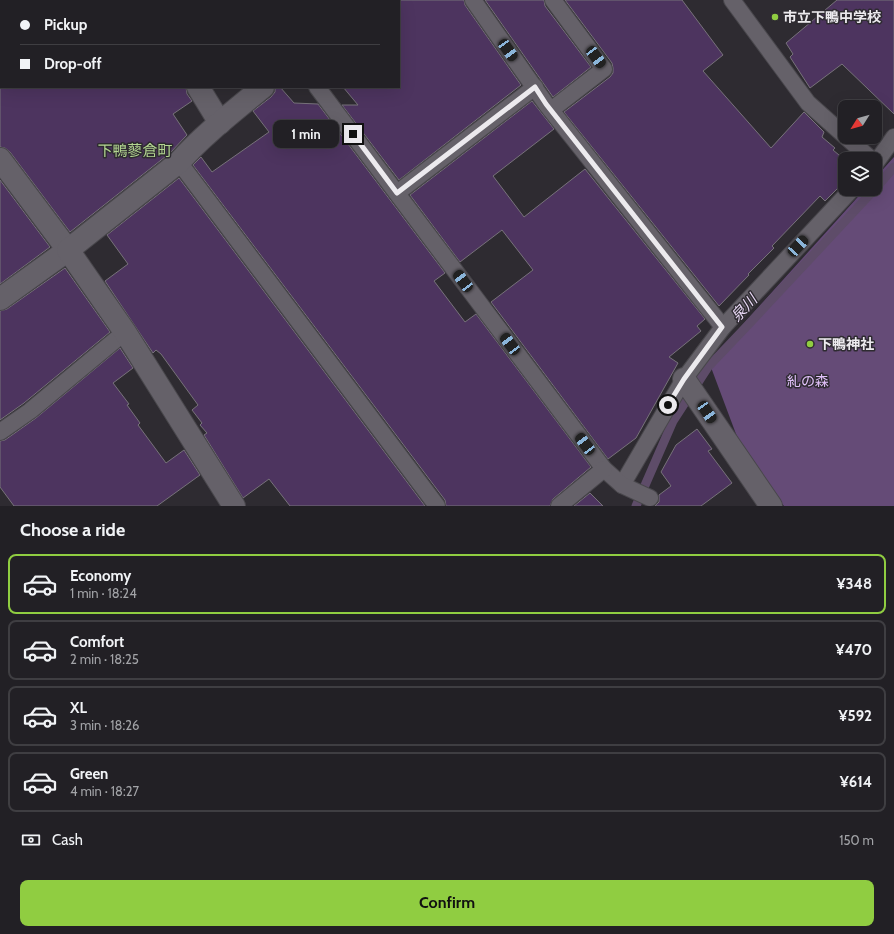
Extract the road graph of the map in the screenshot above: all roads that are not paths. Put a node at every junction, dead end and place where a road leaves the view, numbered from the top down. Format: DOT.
graph roads {
  1 [pos="473,0"];
  2 [pos="553,0"];
  3 [pos="732,0"];
  4 [pos="535,87"];
  5 [pos="199,88"];
  6 [pos="262,88"];
  7 [pos="319,88"];
  8 [pos="551,110"];
  9 [pos="220,123"];
  10 [pos="838,129"];
  11 [pos="894,137"];
  12 [pos="855,144"];
  13 [pos="863,152"];
  14 [pos="882,152"];
  15 [pos="0,158"];
  16 [pos="179,162"];
  17 [pos="397,193"];
  18 [pos="845,196"];
  19 [pos="68,250"];
  20 [pos="0,299"];
  21 [pos="722,327"];
  22 [pos="125,332"];
  23 [pos="684,379"];
  24 [pos="0,432"];
  25 [pos="604,469"];
  26 [pos="622,485"];
  27 [pos="650,498"];
  28 [pos="234,506"];
  29 [pos="437,506"];
  30 [pos="559,506"];
  31 [pos="771,506"];
  1 -- 4 [label="lane"];
  2 -- 8 [label="lane"];
  3 -- 10 [label="lane"];
  4 -- 8 [label="lane"];
  4 -- 17 [label="lane"];
  5 -- 9 [label="street"];
  6 -- 9 [label="street"];
  7 -- 17 [label="lane"];
  8 -- 21 [label="lane"];
  9 -- 16 [label="street"];
  11 -- 14 [label="lane"];
  12 -- 13 [label="lane"];
  15 -- 19 [label="street"];
  16 -- 19 [label="street"];
  16 -- 29 [label="lane"];
  17 -- 25 [label="lane"];
  18 -- 21 [label="lane"];
  19 -- 20 [label="street"];
  19 -- 22 [label="street"];
  21 -- 23 [label="lane"];
  22 -- 24 [label="lane"];
  22 -- 28 [label="street"];
  23 -- 26 [label="lane"];
  23 -- 31 [label="street"];
  25 -- 26 [label="lane"];
  25 -- 30 [label="lane"];
  26 -- 27 [label="lane"];
}
